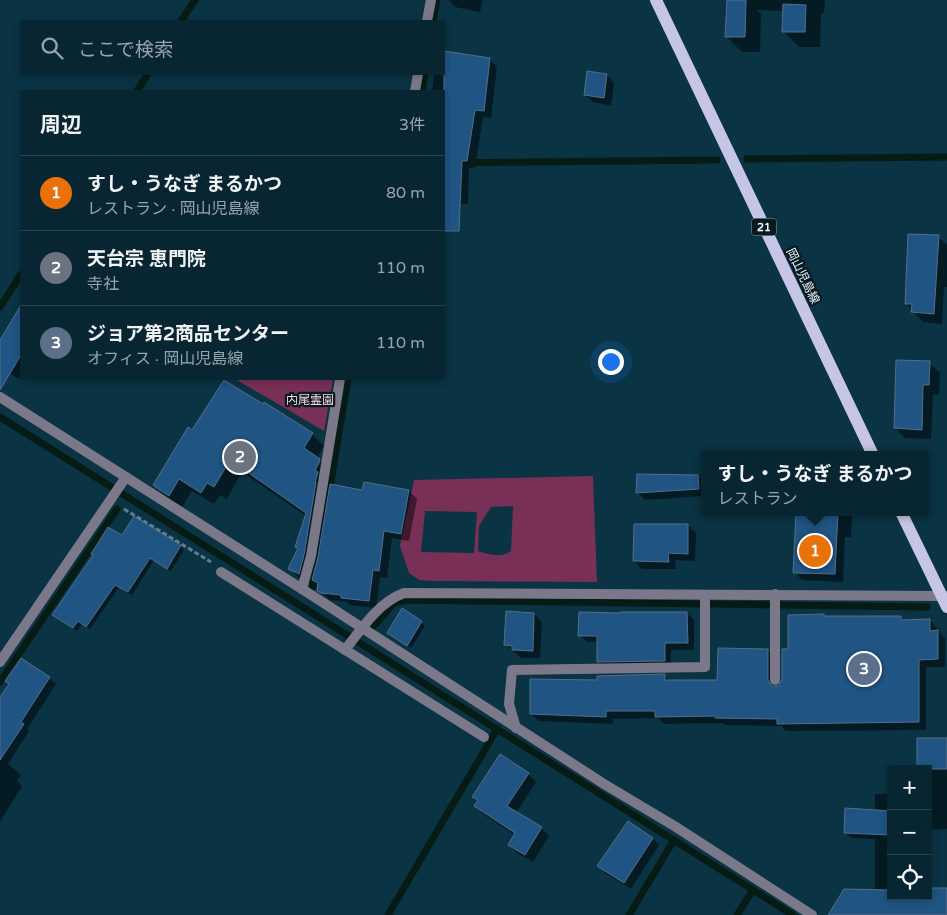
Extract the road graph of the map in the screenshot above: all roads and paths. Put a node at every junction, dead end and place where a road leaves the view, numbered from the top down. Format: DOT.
graph roads {
  1 [pos="430,0"];
  2 [pos="656,0"];
  3 [pos="427,20"];
  4 [pos="418,75"];
  5 [pos="415,90"];
  6 [pos="340,380"];
  7 [pos="0,398"];
  8 [pos="871,451"];
  9 [pos="124,481"];
  10 [pos="111,500"];
  11 [pos="903,516"];
  12 [pos="221,572"];
  13 [pos="302,589"];
  14 [pos="944,595"];
  15 [pos="775,597"];
  16 [pos="705,598"];
  17 [pos="947,607"];
  18 [pos="353,640"];
  19 [pos="0,662"];
  20 [pos="775,680"];
  21 [pos="516,728"];
  22 [pos="484,737"];
  23 [pos="812,915"];
  1 -- 3 [label="street"];
  2 -- 8 [label="main road, 岡山児島線 / 21"];
  4 -- 5 [label="street"];
  6 -- 13 [label="street"];
  7 -- 9 [label="street"];
  9 -- 10 [label="street"];
  9 -- 13 [label="street"];
  10 -- 12 [label="path"];
  10 -- 19 [label="street"];
  11 -- 14 [label="main road"];
  12 -- 18 [label="street"];
  13 -- 18 [label="street"];
  14 -- 15 [label="street"];
  14 -- 17 [label="main road"];
  15 -- 18 [label="street"];
  15 -- 20 [label="street"];
  16 -- 21 [label="street"];
  18 -- 21 [label="street"];
  18 -- 22 [label="street"];
  21 -- 23 [label="street"];
}
